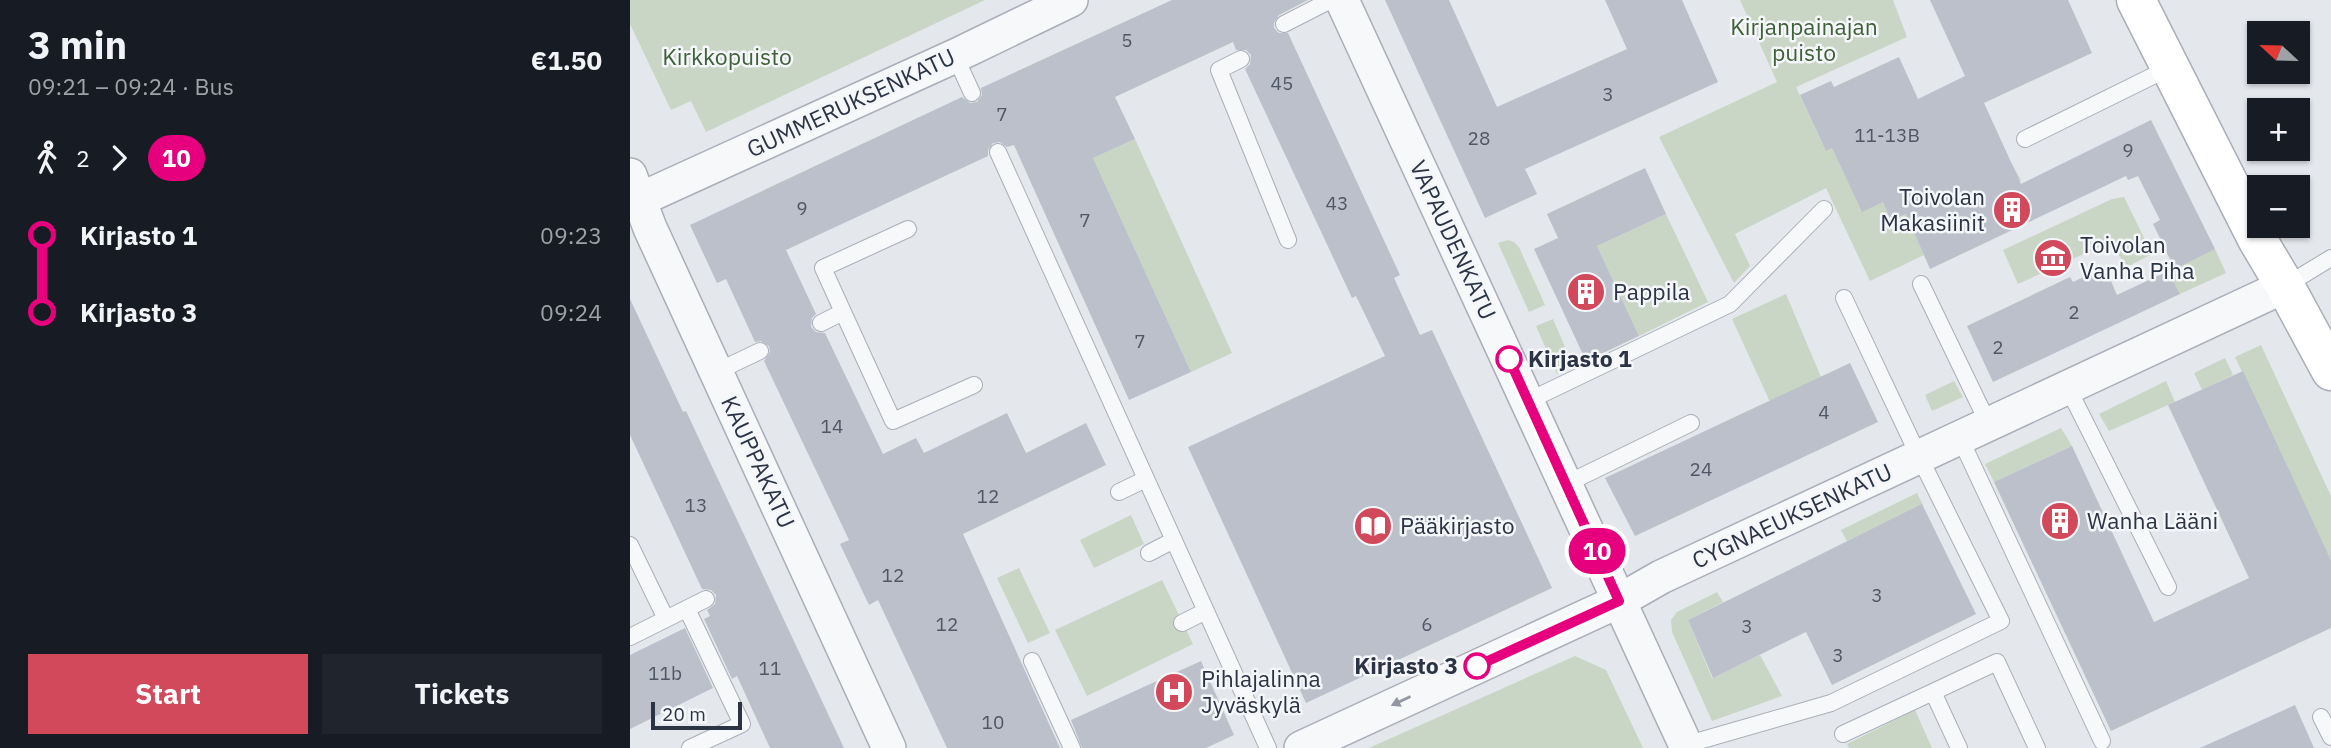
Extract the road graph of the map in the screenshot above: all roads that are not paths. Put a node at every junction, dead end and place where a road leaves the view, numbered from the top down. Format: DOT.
graph roads {
  1 [pos="1071,0"];
  2 [pos="1331,0"];
  3 [pos="1342,0"];
  4 [pos="2136,0"];
  5 [pos="1284,24"];
  6 [pos="955,56"];
  7 [pos="1241,59"];
  8 [pos="2169,68"];
  9 [pos="972,93"];
  10 [pos="2025,139"];
  11 [pos="998,152"];
  12 [pos="633,193"];
  13 [pos="1824,209"];
  14 [pos="908,229"];
  15 [pos="1288,240"];
  16 [pos="2331,258"];
  17 [pos="1921,284"];
  18 [pos="2285,286"];
  19 [pos="1844,298"];
  20 [pos="843,312"];
  21 [pos="821,323"];
  22 [pos="760,351"];
  23 [pos="2331,371"];
  24 [pos="716,372"];
  25 [pos="974,385"];
  26 [pos="2068,388"];
  27 [pos="1528,401"];
  28 [pos="1691,423"];
  29 [pos="1975,432"];
  30 [pos="1920,457"];
  31 [pos="1146,479"];
  32 [pos="1566,484"];
  33 [pos="1119,492"];
  34 [pos="1174,540"];
  35 [pos="630,545"];
  36 [pos="1149,553"];
  37 [pos="2168,587"];
  38 [pos="706,599"];
  39 [pos="1619,601"];
  40 [pos="687,609"];
  41 [pos="1206,611"];
  42 [pos="666,619"];
  43 [pos="1182,623"];
  44 [pos="630,637"];
  45 [pos="1032,661"];
  46 [pos="1933,692"];
  47 [pos="2321,717"];
  48 [pos="1843,734"];
  49 [pos="2331,737"];
  50 [pos="2102,741"];
  51 [pos="1686,747"];
  52 [pos="690,748"];
  53 [pos="889,748"];
  54 [pos="1072,748"];
  55 [pos="1268,748"];
  56 [pos="1301,748"];
  57 [pos="1958,748"];
  58 [pos="2036,748"];
  1 -- 6 [label="street, GUMMERUKSENKATU"];
  2 -- 5 [label="lane"];
  3 -- 27 [label="street, VAPAUDENKATU"];
  4 -- 8 [label="main road"];
  6 -- 9 [label="lane"];
  6 -- 12 [label="street, GUMMERUKSENKATU"];
  7 -- 15 [label="lane"];
  8 -- 10 [label="lane"];
  8 -- 18 [label="main road"];
  11 -- 31 [label="lane"];
  12 -- 24 [label="street, KAUPPAKATU"];
  13 -- 27 [label="lane"];
  14 -- 20 [label="lane"];
  16 -- 18 [label="lane"];
  17 -- 29 [label="lane"];
  18 -- 23 [label="main road"];
  18 -- 26 [label="street, CYGNAEUKSENKATU"];
  19 -- 30 [label="lane"];
  20 -- 21 [label="lane"];
  20 -- 25 [label="lane"];
  22 -- 24 [label="lane"];
  24 -- 53 [label="street, KAUPPAKATU"];
  26 -- 29 [label="street, CYGNAEUKSENKATU"];
  26 -- 37 [label="lane"];
  27 -- 32 [label="street, VAPAUDENKATU"];
  28 -- 32 [label="lane"];
  29 -- 30 [label="street, CYGNAEUKSENKATU"];
  29 -- 50 [label="lane"];
  30 -- 39 [label="street, CYGNAEUKSENKATU"];
  30 -- 51 [label="lane"];
  31 -- 33 [label="lane"];
  31 -- 34 [label="lane"];
  32 -- 39 [label="street, VAPAUDENKATU"];
  34 -- 36 [label="lane"];
  34 -- 41 [label="lane"];
  35 -- 42 [label="lane"];
  38 -- 40 [label="lane"];
  39 -- 51 [label="street, VAPAUDENKATU"];
  39 -- 56 [label="street, CYGNAEUKSENKATU, one-way"];
  40 -- 42 [label="lane"];
  40 -- 52 [label="lane"];
  41 -- 43 [label="lane"];
  41 -- 55 [label="lane"];
  42 -- 44 [label="lane"];
  45 -- 54 [label="lane"];
  46 -- 48 [label="lane"];
  46 -- 57 [label="lane"];
  46 -- 58 [label="lane"];
  47 -- 49 [label="lane"];
}
